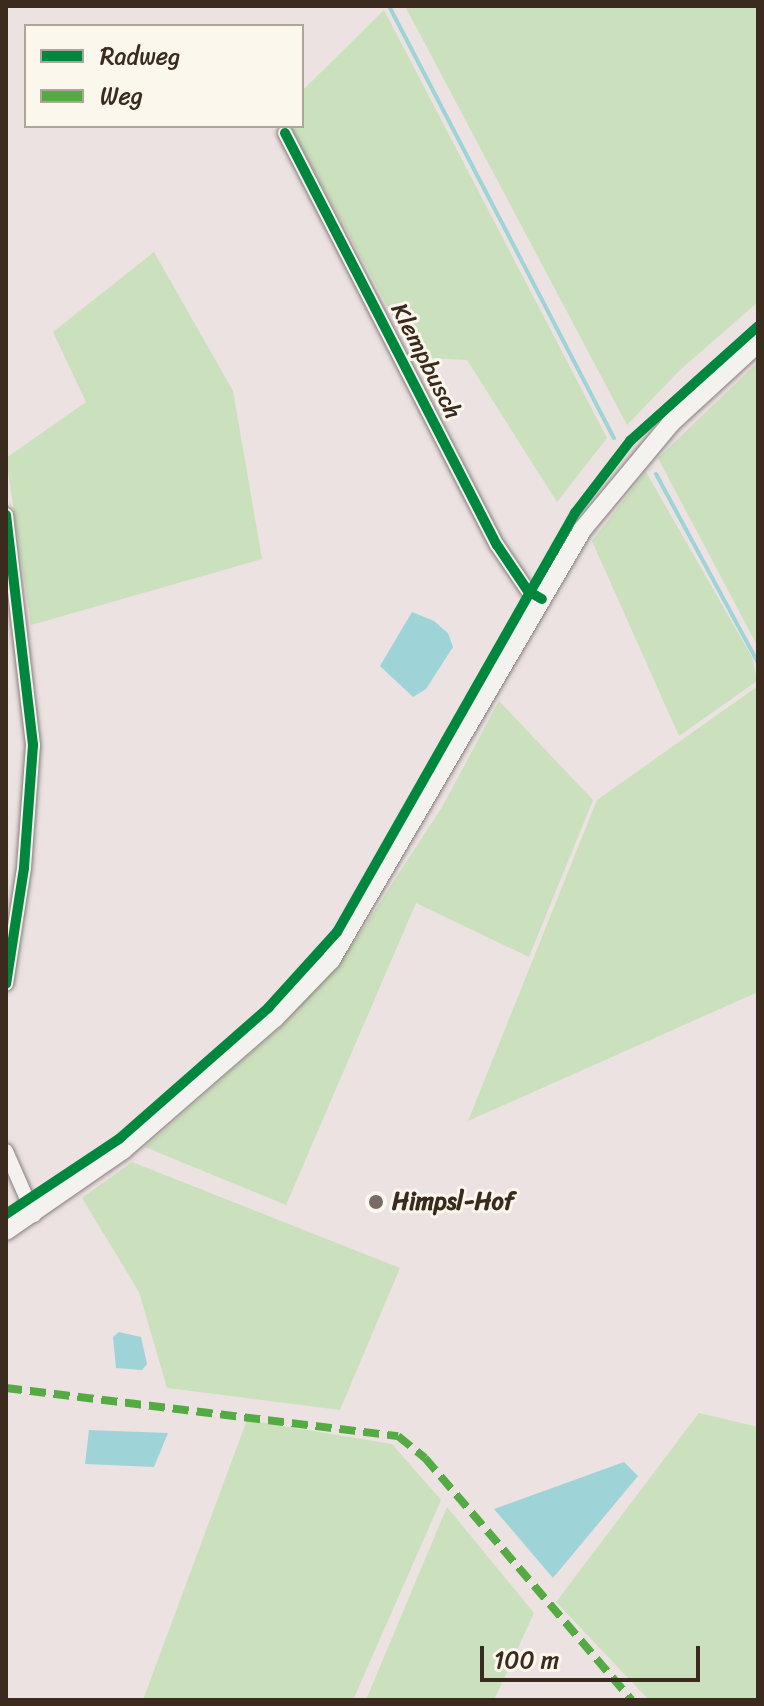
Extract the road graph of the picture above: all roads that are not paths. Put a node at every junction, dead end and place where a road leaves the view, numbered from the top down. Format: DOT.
graph roads {
  1 [pos="285,133"];
  2 [pos="758,343"];
  3 [pos="6,515"];
  4 [pos="542,599"];
  5 [pos="6,984"];
  6 [pos="6,1151"];
  7 [pos="34,1215"];
  8 [pos="6,1231"];
  1 -- 4 [label="street, Klempbusch"];
  2 -- 4 [label="main road"];
  3 -- 5 [label="street"];
  4 -- 7 [label="main road"];
  6 -- 7 [label="street"];
  7 -- 8 [label="main road"];
}
